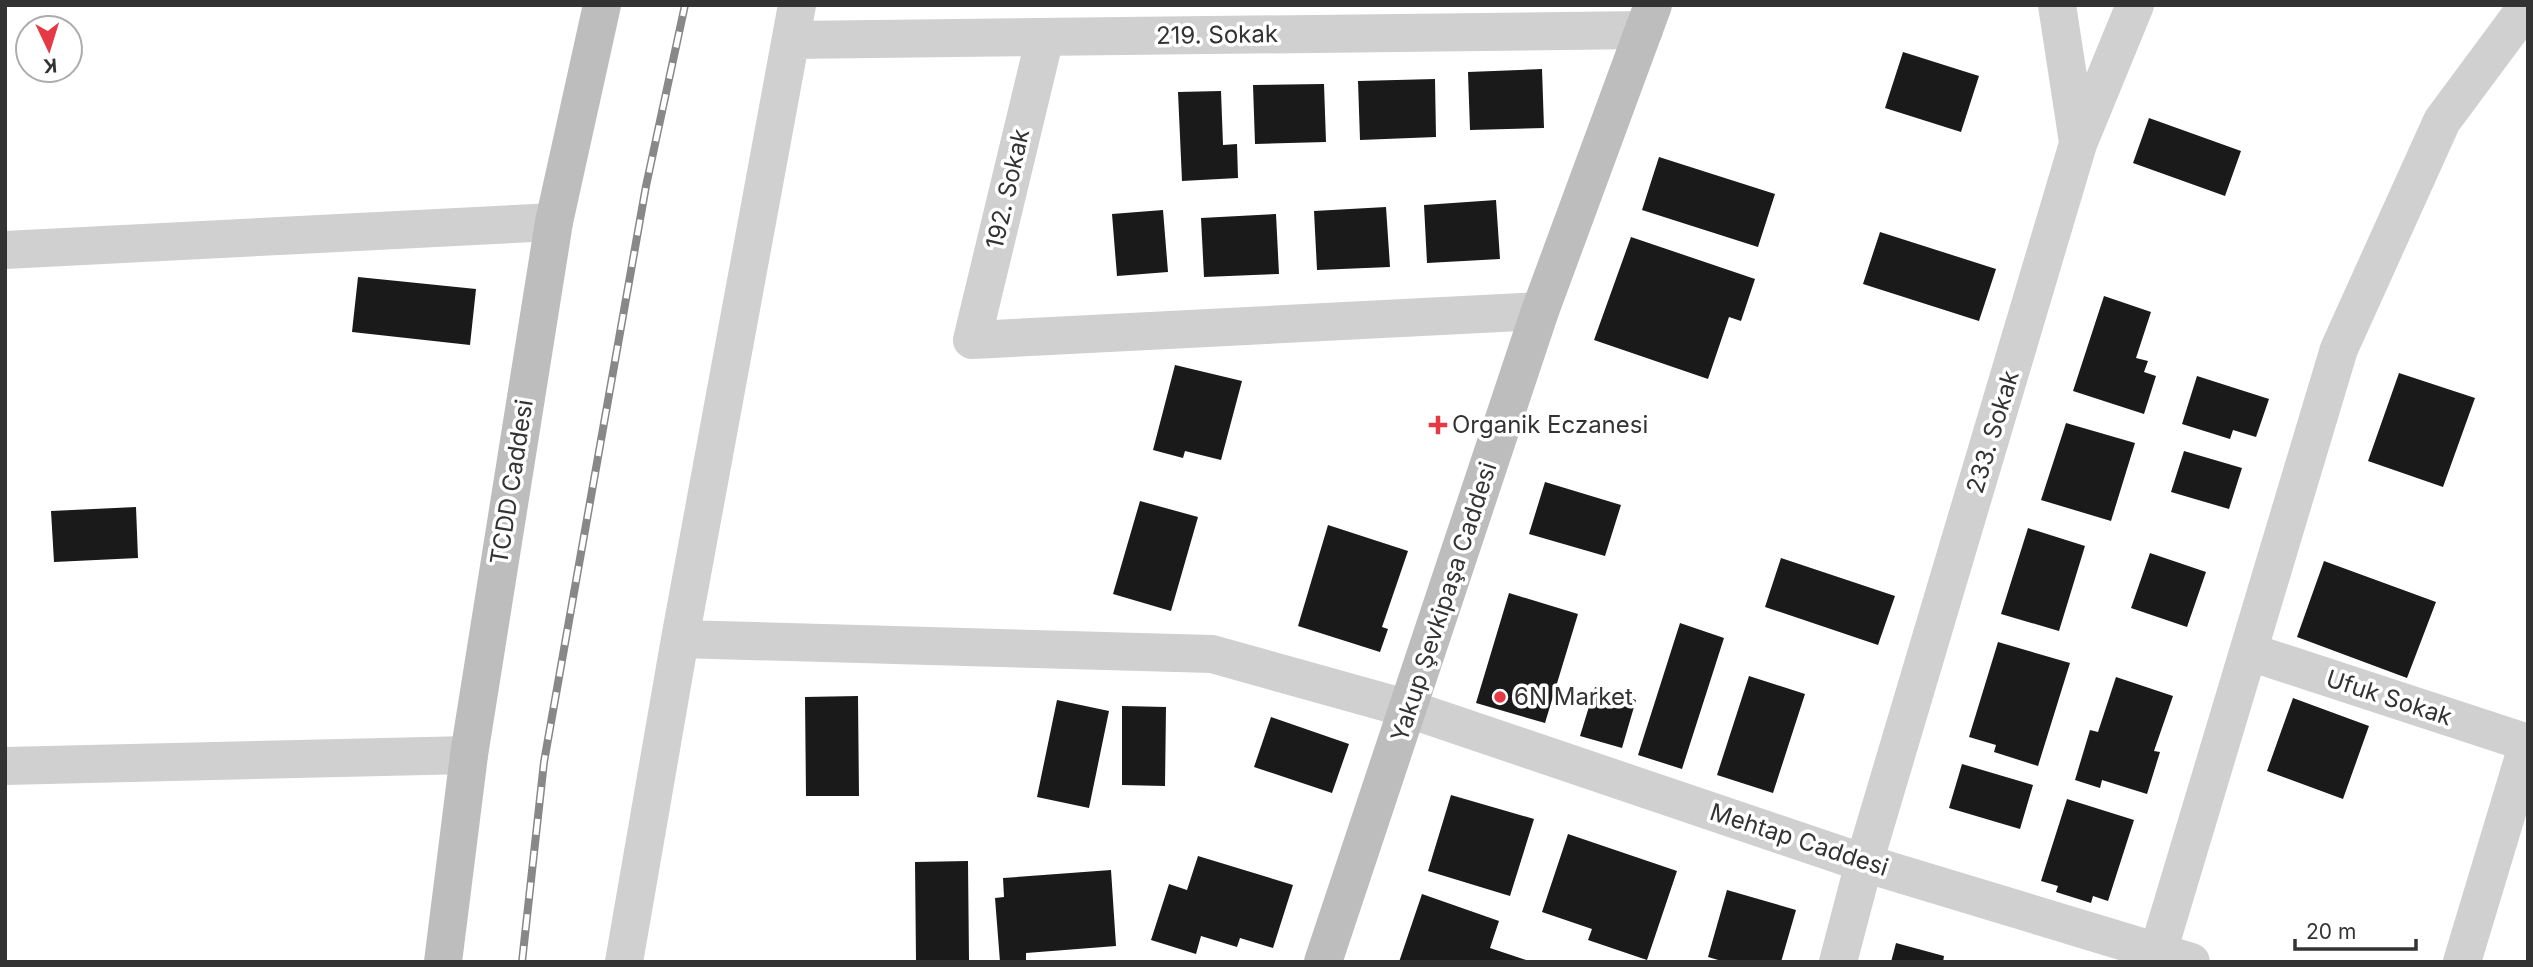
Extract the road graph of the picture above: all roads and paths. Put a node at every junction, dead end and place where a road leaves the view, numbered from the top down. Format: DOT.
graph roads {
  1 [pos="602,5"];
  2 [pos="2057,5"];
  3 [pos="2134,5"];
  4 [pos="2528,5"];
  5 [pos="1648,18"];
  6 [pos="794,23"];
  7 [pos="1045,37"];
  8 [pos="2078,144"];
  9 [pos="554,222"];
  10 [pos="5,250"];
  11 [pos="1540,311"];
  12 [pos="680,639"];
  13 [pos="2250,652"];
  14 [pos="1409,709"];
  15 [pos="2528,743"];
  16 [pos="469,755"];
  17 [pos="5,766"];
  18 [pos="1864,863"];
  19 [pos="2168,959"];
  20 [pos="443,962"];
  21 [pos="624,962"];
  22 [pos="1323,962"];
  23 [pos="1838,962"];
  24 [pos="2462,962"];
  1 -- 9 [label="main road, TCDD Caddesi"];
  2 -- 8 [label="street"];
  3 -- 8 [label="street, 233. Sokak"];
  4 -- 13 [label="street"];
  5 -- 7 [label="street, 219. Sokak"];
  5 -- 11 [label="main road, Yakup Şevkipaşa Caddesi"];
  6 -- 7 [label="street, 219. Sokak"];
  6 -- 12 [label="street"];
  7 -- 11 [label="street, 192. Sokak"];
  8 -- 18 [label="street, 233. Sokak"];
  9 -- 10 [label="street"];
  9 -- 16 [label="main road, TCDD Caddesi"];
  11 -- 14 [label="main road, Yakup Şevkipaşa Caddesi"];
  12 -- 14 [label="street, Mehtap Caddesi"];
  12 -- 21 [label="street"];
  13 -- 15 [label="street, Ufuk Sokak"];
  13 -- 19 [label="street"];
  14 -- 18 [label="street, Mehtap Caddesi"];
  14 -- 22 [label="main road, Yakup Şevkipaşa Caddesi"];
  15 -- 24 [label="street"];
  16 -- 17 [label="street"];
  16 -- 20 [label="main road, TCDD Caddesi"];
  18 -- 19 [label="street, Mehtap Caddesi"];
  18 -- 23 [label="street, 233. Sokak"];
}
